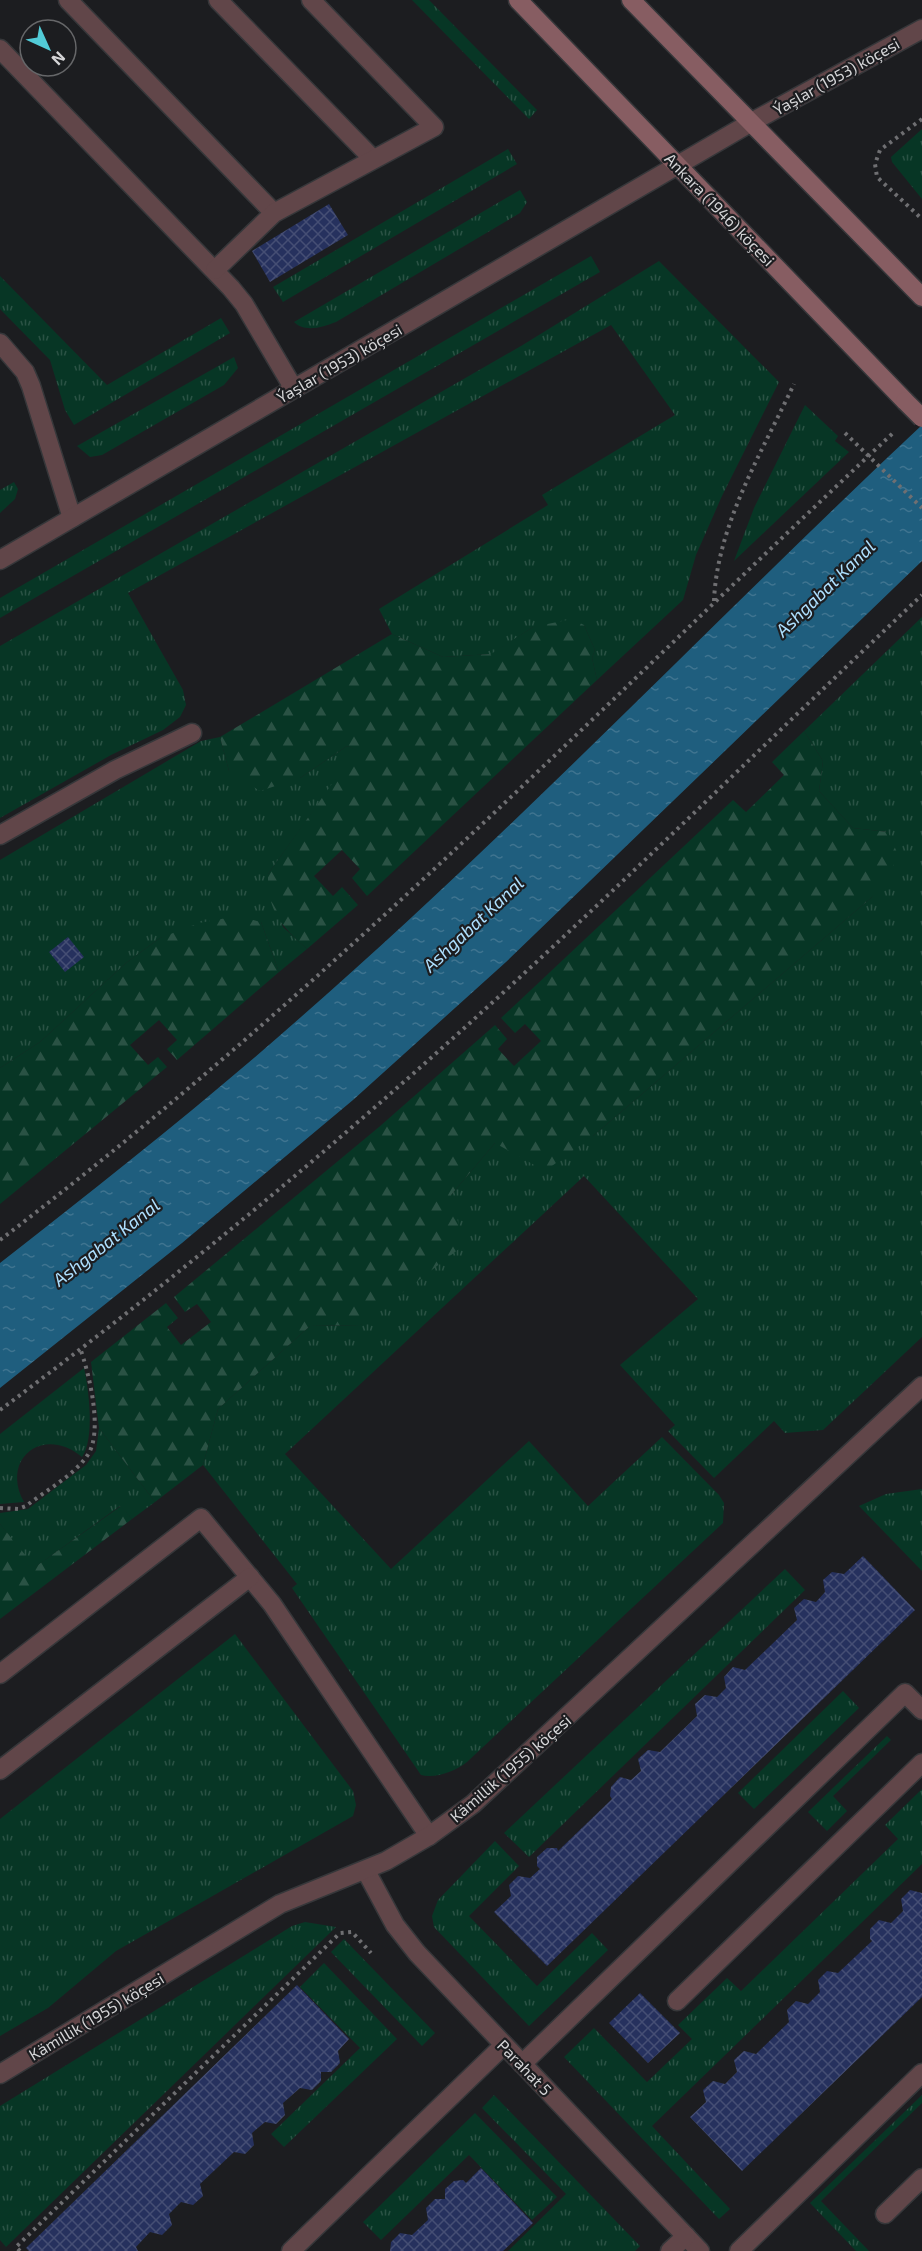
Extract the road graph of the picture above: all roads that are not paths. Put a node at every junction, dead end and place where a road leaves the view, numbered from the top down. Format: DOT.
graph roads {
  1 [pos="68,0"];
  2 [pos="218,0"];
  3 [pos="311,0"];
  4 [pos="518,0"];
  5 [pos="632,0"];
  6 [pos="922,29"];
  7 [pos="0,49"];
  8 [pos="750,123"];
  9 [pos="373,159"];
  10 [pos="678,165"];
  11 [pos="274,213"];
  12 [pos="215,270"];
  13 [pos="922,297"];
  14 [pos="0,343"];
  15 [pos="294,389"];
  16 [pos="922,418"];
  17 [pos="72,518"];
  18 [pos="0,560"];
  19 [pos="192,733"];
  20 [pos="0,835"];
  21 [pos="920,1392"];
  22 [pos="250,1576"];
  23 [pos="0,1674"];
  24 [pos="922,1710"];
  25 [pos="922,1763"];
  26 [pos="0,1770"];
  27 [pos="429,1836"];
  28 [pos="366,1870"];
  29 [pos="677,2001"];
  30 [pos="504,2045"];
  31 [pos="522,2064"];
  32 [pos="922,2073"];
  33 [pos="0,2074"];
  34 [pos="922,2178"];
  35 [pos="885,2214"];
  36 [pos="686,2236"];
  37 [pos="291,2251"];
  38 [pos="670,2251"];
  39 [pos="700,2251"];
  40 [pos="739,2251"];
  1 -- 11 [label="street"];
  2 -- 9 [label="street"];
  3 -- 9 [label="street"];
  4 -- 10 [label="main road, Ankara (1946) köçesi"];
  5 -- 8 [label="main road"];
  6 -- 8 [label="street, Ýaşlar (1953) köçesi"];
  7 -- 12 [label="street"];
  8 -- 10 [label="street, Ýaşlar (1953) köçesi"];
  8 -- 13 [label="main road"];
  9 -- 11 [label="street"];
  10 -- 15 [label="street, Ýaşlar (1953) köçesi"];
  10 -- 16 [label="main road, Ankara (1946) köçesi, bridge"];
  11 -- 12 [label="street"];
  12 -- 15 [label="street"];
  14 -- 17 [label="street"];
  15 -- 17 [label="street, Ýaşlar (1953) köçesi"];
  17 -- 18 [label="street, Ýaşlar (1953) köçesi"];
  19 -- 20 [label="street"];
  21 -- 27 [label="street, Kämillik (1955) köçesi"];
  22 -- 23 [label="street"];
  22 -- 26 [label="street"];
  22 -- 27 [label="street"];
  24 -- 31 [label="street"];
  25 -- 29 [label="street"];
  27 -- 28 [label="street, Kämillik (1955) köçesi"];
  28 -- 30 [label="street, Parahat 5"];
  28 -- 33 [label="street, Kämillik (1955) köçesi"];
  30 -- 31 [label="street, Parahat 5"];
  30 -- 37 [label="street"];
  31 -- 36 [label="street, Parahat 5"];
  32 -- 40 [label="street"];
  34 -- 35 [label="street"];
  36 -- 38 [label="street"];
  36 -- 39 [label="street, Parahat 5"];
}
